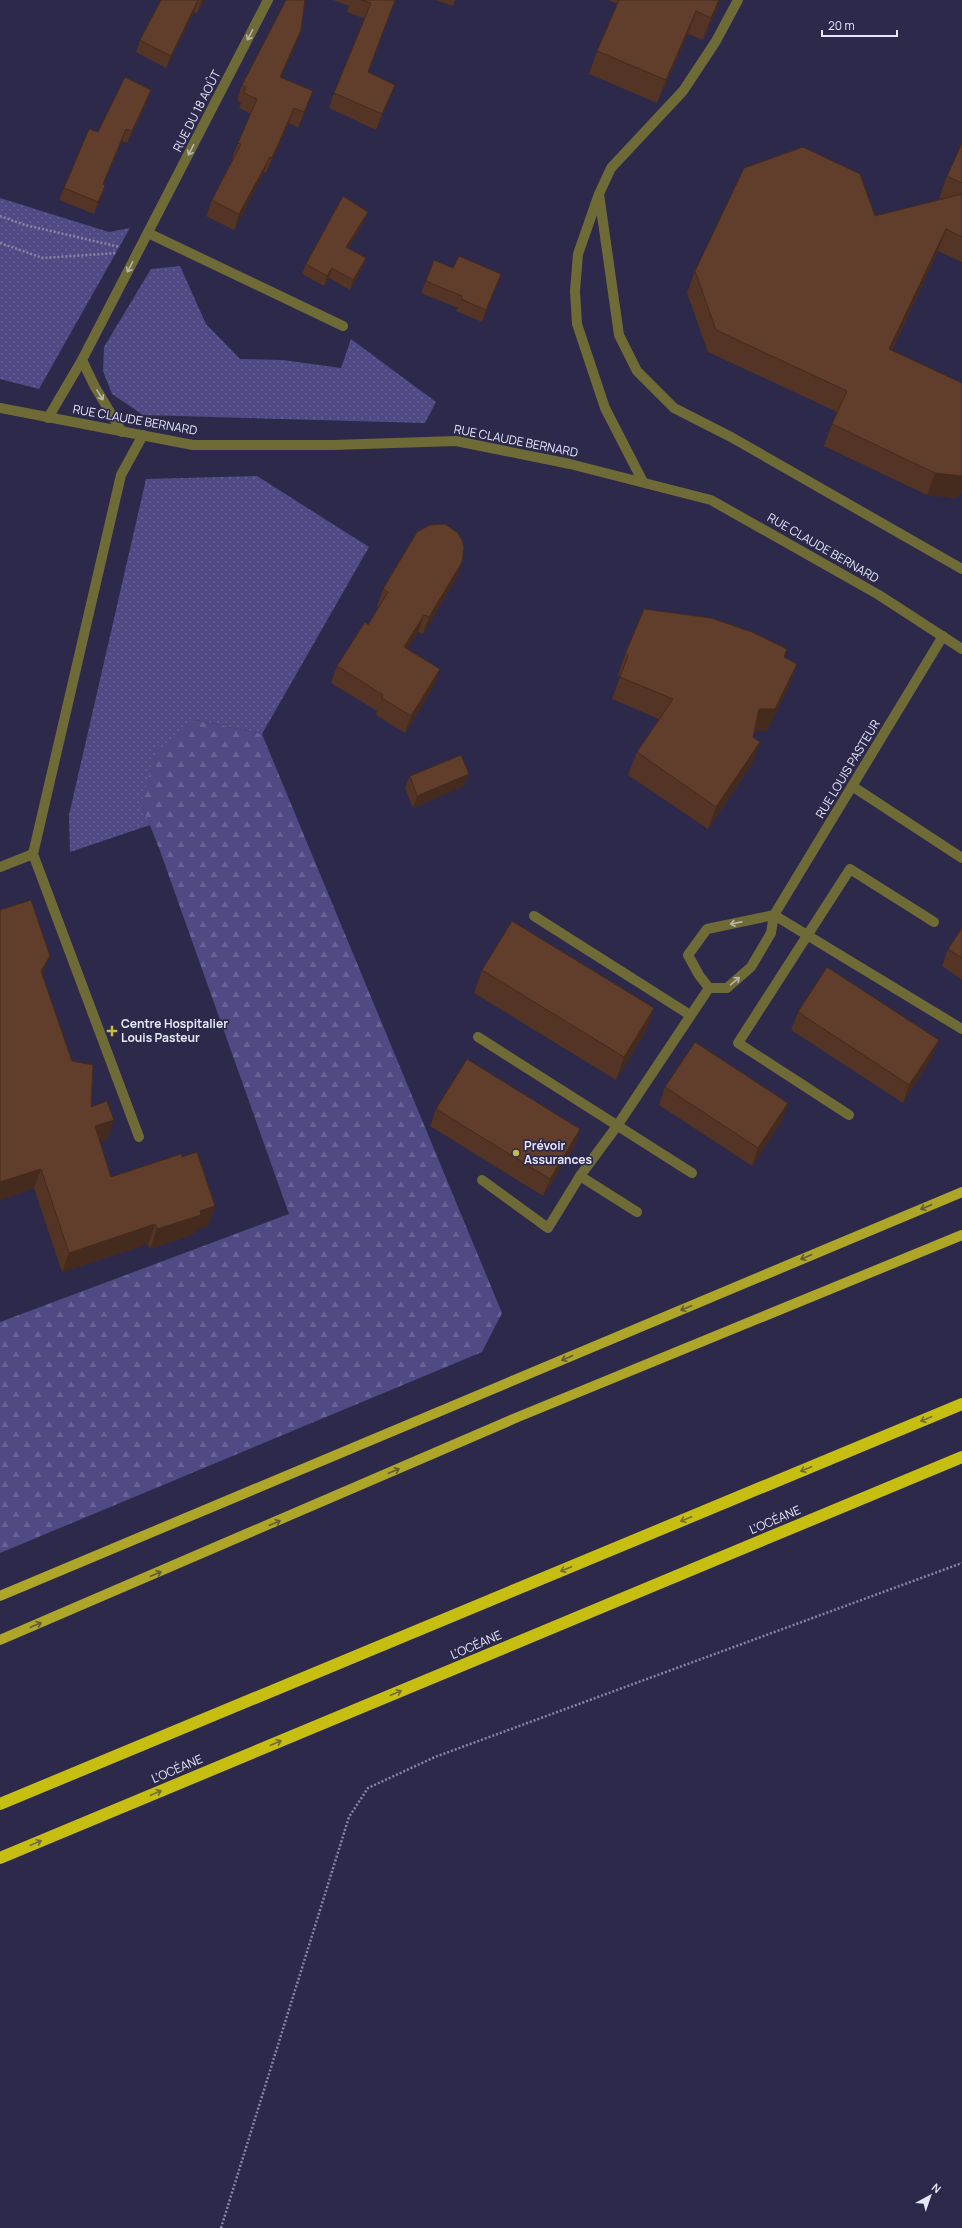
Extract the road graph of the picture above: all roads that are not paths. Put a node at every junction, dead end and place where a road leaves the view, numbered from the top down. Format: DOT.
graph roads {
  1 [pos="268,0"];
  2 [pos="738,0"];
  3 [pos="599,194"];
  4 [pos="148,233"];
  5 [pos="343,326"];
  6 [pos="82,360"];
  7 [pos="0,408"];
  8 [pos="48,418"];
  9 [pos="122,432"];
  10 [pos="143,435"];
  11 [pos="643,482"];
  12 [pos="962,569"];
  13 [pos="943,636"];
  14 [pos="962,649"];
  15 [pos="852,786"];
  16 [pos="33,854"];
  17 [pos="962,858"];
  18 [pos="0,867"];
  19 [pos="774,915"];
  20 [pos="534,916"];
  21 [pos="934,922"];
  22 [pos="807,935"];
  23 [pos="709,988"];
  24 [pos="690,1015"];
  25 [pos="962,1029"];
  26 [pos="478,1037"];
  27 [pos="849,1115"];
  28 [pos="618,1126"];
  29 [pos="139,1137"];
  30 [pos="692,1173"];
  31 [pos="580,1176"];
  32 [pos="482,1180"];
  33 [pos="962,1192"];
  34 [pos="637,1212"];
  35 [pos="962,1235"];
  36 [pos="962,1404"];
  37 [pos="962,1457"];
  38 [pos="0,1596"];
  39 [pos="0,1640"];
  40 [pos="0,1804"];
  41 [pos="0,1858"];
  1 -- 4 [label="street, RUE DU 18 AOÛT, one-way"];
  2 -- 3 [label="street"];
  3 -- 11 [label="street"];
  3 -- 12 [label="street"];
  4 -- 5 [label="street"];
  4 -- 6 [label="street, RUE DU 18 AOÛT, one-way"];
  6 -- 8 [label="street, RUE DU 18 AOÛT"];
  6 -- 9 [label="street, one-way"];
  7 -- 8 [label="street, RUE CLAUDE BERNARD"];
  8 -- 9 [label="street, RUE CLAUDE BERNARD"];
  9 -- 10 [label="street, RUE CLAUDE BERNARD"];
  10 -- 11 [label="street, RUE CLAUDE BERNARD"];
  10 -- 16 [label="street"];
  11 -- 13 [label="street, RUE CLAUDE BERNARD"];
  13 -- 14 [label="street, RUE CLAUDE BERNARD"];
  13 -- 15 [label="street, RUE LOUIS PASTEUR"];
  15 -- 17 [label="street"];
  15 -- 19 [label="street, RUE LOUIS PASTEUR"];
  16 -- 18 [label="street"];
  16 -- 29 [label="street"];
  19 -- 22 [label="street"];
  23 -- 19 [label="street, RUE LOUIS PASTEUR, one-way"];
  19 -- 23 [label="street, one-way"];
  20 -- 24 [label="street"];
  21 -- 22 [label="street"];
  22 -- 25 [label="street"];
  22 -- 27 [label="street"];
  23 -- 24 [label="street"];
  24 -- 28 [label="street"];
  26 -- 28 [label="street"];
  28 -- 30 [label="street"];
  28 -- 31 [label="street"];
  31 -- 32 [label="street"];
  31 -- 34 [label="street"];
  33 -- 38 [label="main road, one-way"];
  39 -- 35 [label="main road, one-way"];
  36 -- 40 [label="highway, one-way"];
  41 -- 37 [label="highway, L’OCÉANE, one-way"];
}
